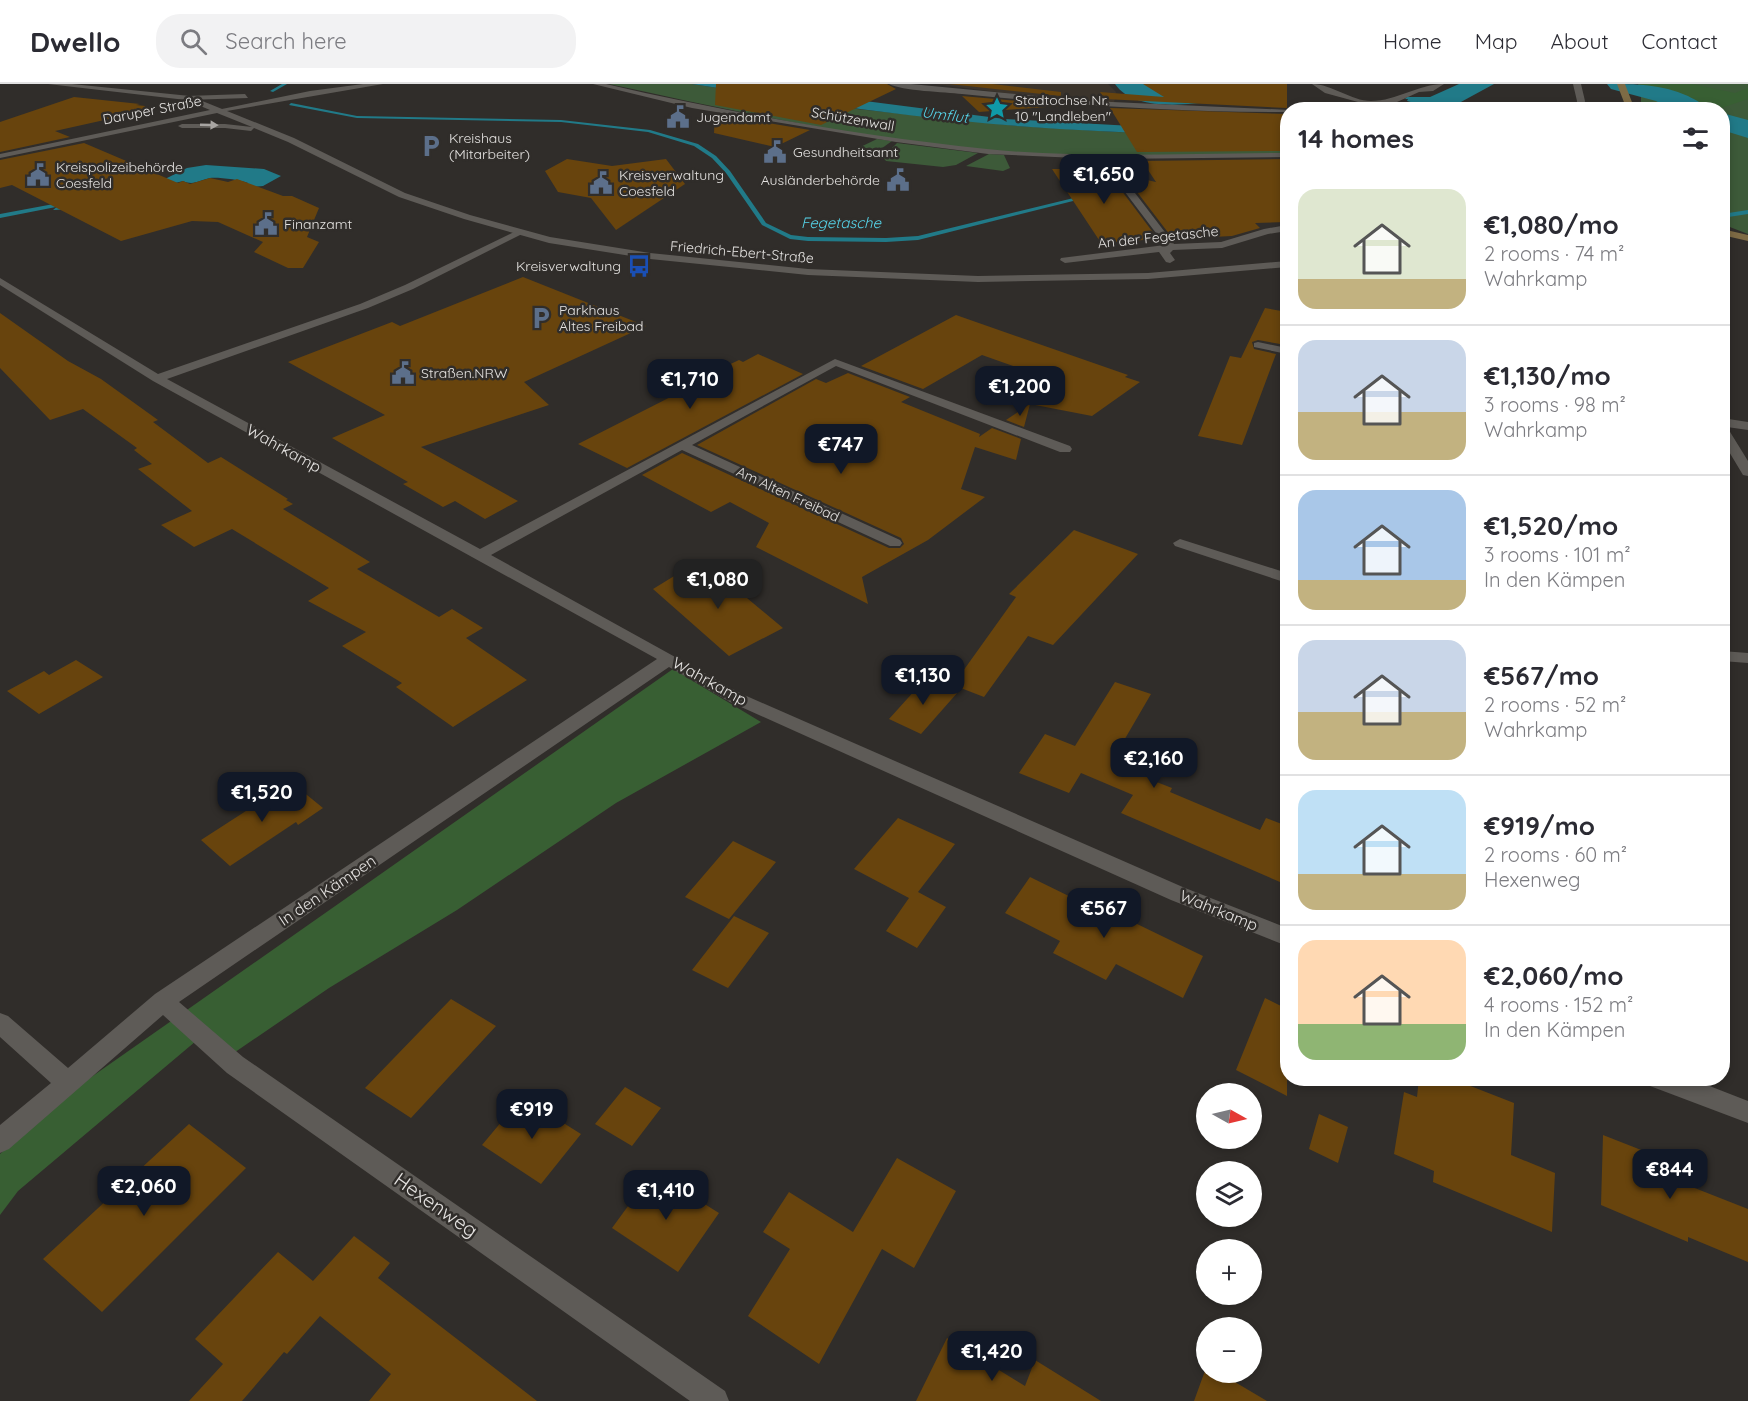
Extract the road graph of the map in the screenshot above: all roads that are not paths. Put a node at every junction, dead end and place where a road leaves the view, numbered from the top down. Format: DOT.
graph roads {
  1 [pos="52,84"];
  2 [pos="379,84"];
  3 [pos="597,84"];
  4 [pos="893,84"];
  5 [pos="1316,84"];
  6 [pos="1440,84"];
  7 [pos="1577,84"];
  8 [pos="1622,86"];
  9 [pos="310,93"];
  10 [pos="188,98"];
  11 [pos="1363,102"];
  12 [pos="1372,102"];
  13 [pos="1581,102"];
  14 [pos="1628,102"];
  15 [pos="221,110"];
  16 [pos="1280,110"];
  17 [pos="109,132"];
  18 [pos="272,132"];
  19 [pos="1280,155"];
  20 [pos="0,156"];
  21 [pos="1103,157"];
  22 [pos="1280,229"];
  23 [pos="519,233"];
  24 [pos="1730,234"];
  25 [pos="1748,238"];
  26 [pos="1171,247"];
  27 [pos="1065,260"];
  28 [pos="1170,261"];
  29 [pos="1280,265"];
  30 [pos="2,285"];
  31 [pos="1258,345"];
  32 [pos="1280,350"];
  33 [pos="157,378"];
  34 [pos="1730,423"];
  35 [pos="1748,426"];
  36 [pos="1730,442"];
  37 [pos="681,446"];
  38 [pos="1065,449"];
  39 [pos="1748,472"];
  40 [pos="895,543"];
  41 [pos="1180,543"];
  42 [pos="480,555"];
  43 [pos="1280,576"];
  44 [pos="1730,657"];
  45 [pos="669,658"];
  46 [pos="1748,658"];
  47 [pos="1280,934"];
  48 [pos="163,1001"];
  49 [pos="0,1023"];
  50 [pos="67,1082"];
  51 [pos="1679,1086"];
  52 [pos="1748,1112"];
  53 [pos="0,1142"];
  54 [pos="715,1401"];
  1 -- 10 [label="street"];
  2 -- 9 [label="street, Daruper Straße"];
  3 -- 21 [label="street, Schützenwall"];
  4 -- 16 [label="street"];
  5 -- 11 [label="street"];
  6 -- 12 [label="street"];
  7 -- 13 [label="street"];
  8 -- 14 [label="main road"];
  9 -- 10 [label="street, Daruper Straße"];
  9 -- 15 [label="street, Daruper Straße"];
  10 -- 15 [label="street, Friedrich-Ebert-Straße"];
  15 -- 17 [label="street, Daruper Straße"];
  15 -- 18 [label="street, Friedrich-Ebert-Straße"];
  17 -- 18 [label="street, one-way"];
  17 -- 20 [label="street, Daruper Straße"];
  18 -- 23 [label="street, Friedrich-Ebert-Straße"];
  19 -- 21 [label="street, Schützenwall"];
  21 -- 26 [label="street"];
  22 -- 26 [label="street, An der Fegetasche"];
  23 -- 29 [label="street, Friedrich-Ebert-Straße"];
  23 -- 33 [label="street"];
  24 -- 25 [label="main road"];
  26 -- 27 [label="street, An der Fegetasche"];
  26 -- 28 [label="street"];
  30 -- 33 [label="street, Wahrkamp"];
  31 -- 32 [label="street"];
  33 -- 42 [label="street, Wahrkamp"];
  34 -- 35 [label="street"];
  36 -- 39 [label="street"];
  37 -- 38 [label="street"];
  37 -- 40 [label="street, Am Alten Freibad"];
  37 -- 42 [label="street"];
  41 -- 43 [label="street"];
  42 -- 45 [label="street, Wahrkamp"];
  44 -- 46 [label="street"];
  45 -- 47 [label="street, Wahrkamp"];
  45 -- 48 [label="street, In den Kämpen"];
  48 -- 50 [label="street, In den Kämpen"];
  48 -- 54 [label="street, Hexenweg"];
  49 -- 50 [label="street"];
  50 -- 53 [label="street, In den Kämpen"];
  51 -- 52 [label="street"];
}
